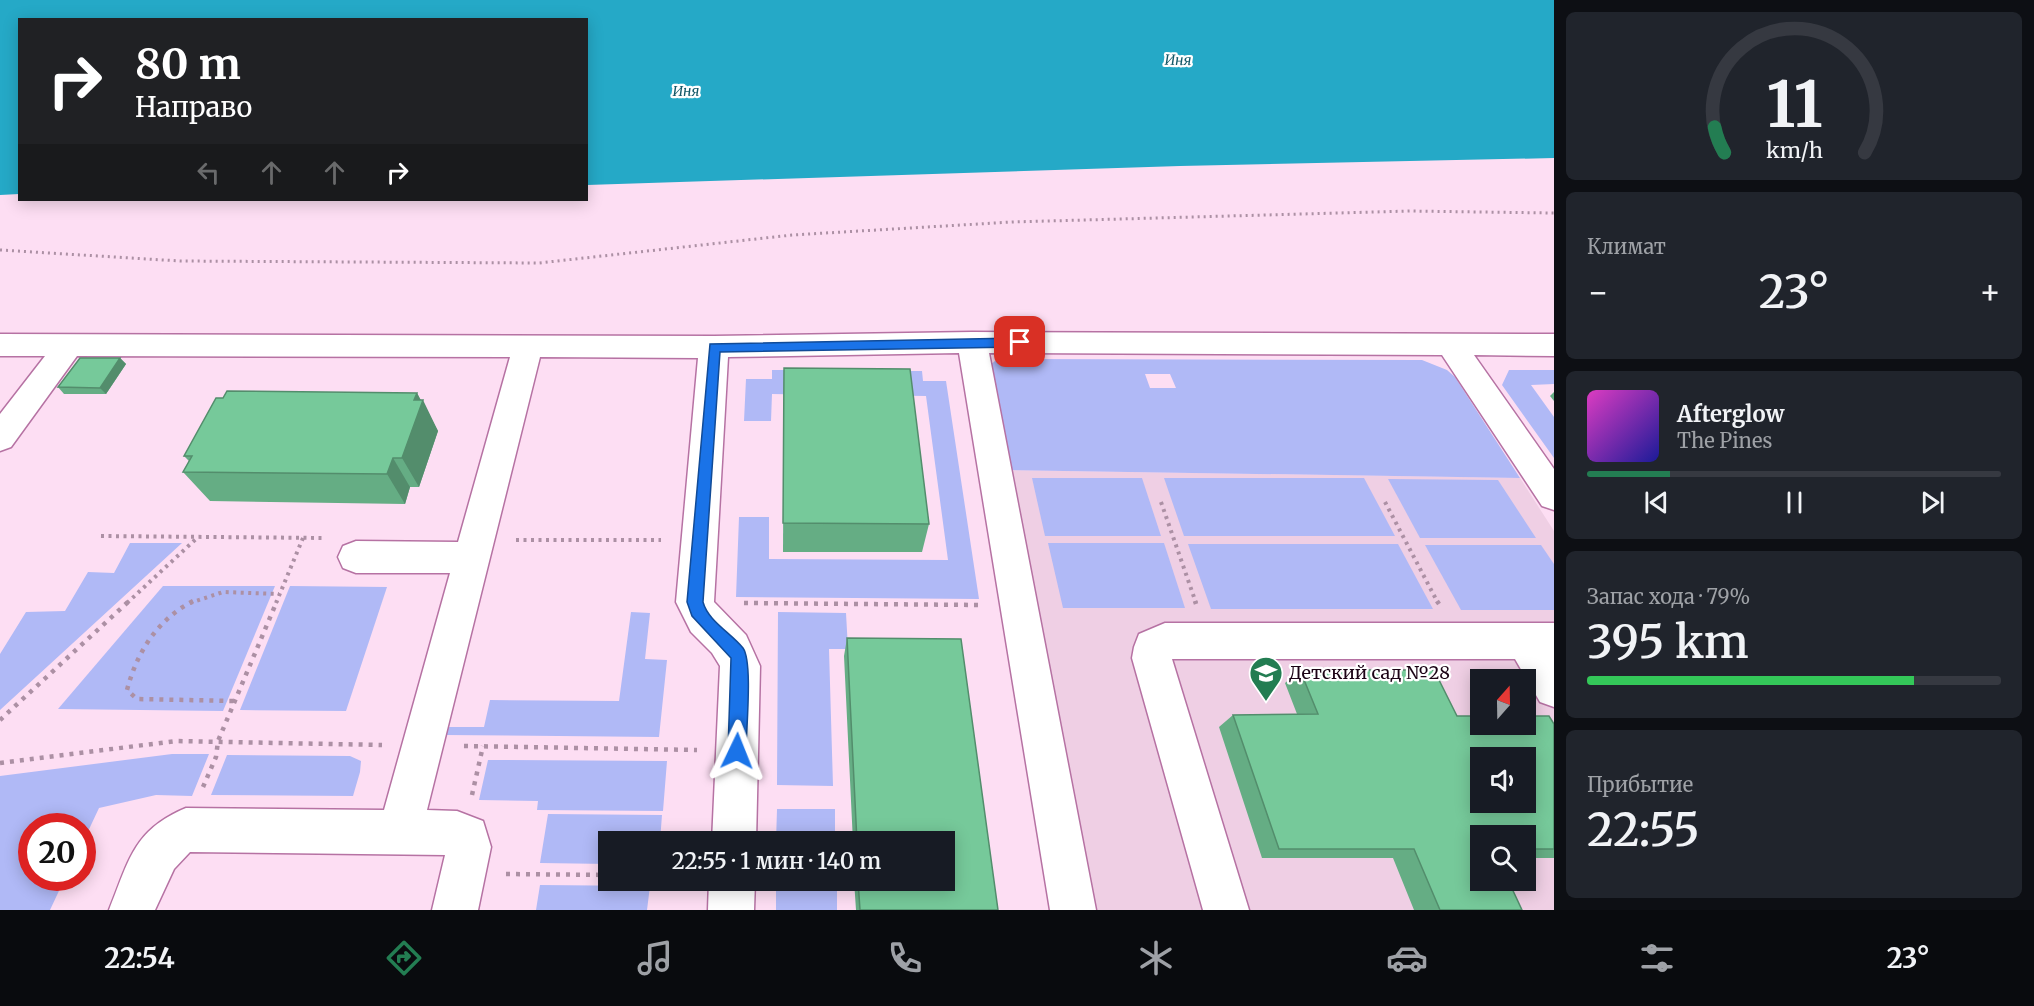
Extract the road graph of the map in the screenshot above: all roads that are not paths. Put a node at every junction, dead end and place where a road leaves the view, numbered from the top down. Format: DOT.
graph roads {
  1 [pos="972,342"];
  2 [pos="0,345"];
  3 [pos="69,345"];
  4 [pos="1451,345"];
  5 [pos="1554,345"];
  6 [pos="528,346"];
  7 [pos="714,347"];
  8 [pos="0,438"];
  9 [pos="1554,496"];
  10 [pos="356,556"];
  11 [pos="472,558"];
  12 [pos="1540,641"];
  13 [pos="1554,688"];
  14 [pos="400,831"];
  15 [pos="734,831"];
  16 [pos="461,873"];
  17 [pos="732,891"];
  18 [pos="132,910"];
  19 [pos="731,910"];
  20 [pos="1073,910"];
  21 [pos="1226,910"];
  1 -- 4 [label="lane"];
  1 -- 7 [label="lane"];
  1 -- 20 [label="lane"];
  2 -- 3 [label="lane"];
  3 -- 6 [label="lane"];
  3 -- 8 [label="lane"];
  4 -- 5 [label="lane"];
  4 -- 9 [label="lane"];
  6 -- 7 [label="lane"];
  6 -- 11 [label="lane"];
  7 -- 15 [label="lane"];
  10 -- 11 [label="lane"];
  11 -- 14 [label="lane"];
  12 -- 13 [label="lane"];
  12 -- 21 [label="lane"];
  14 -- 16 [label="lane"];
  14 -- 18 [label="lane"];
  17 -- 19 [label="lane"];
}
